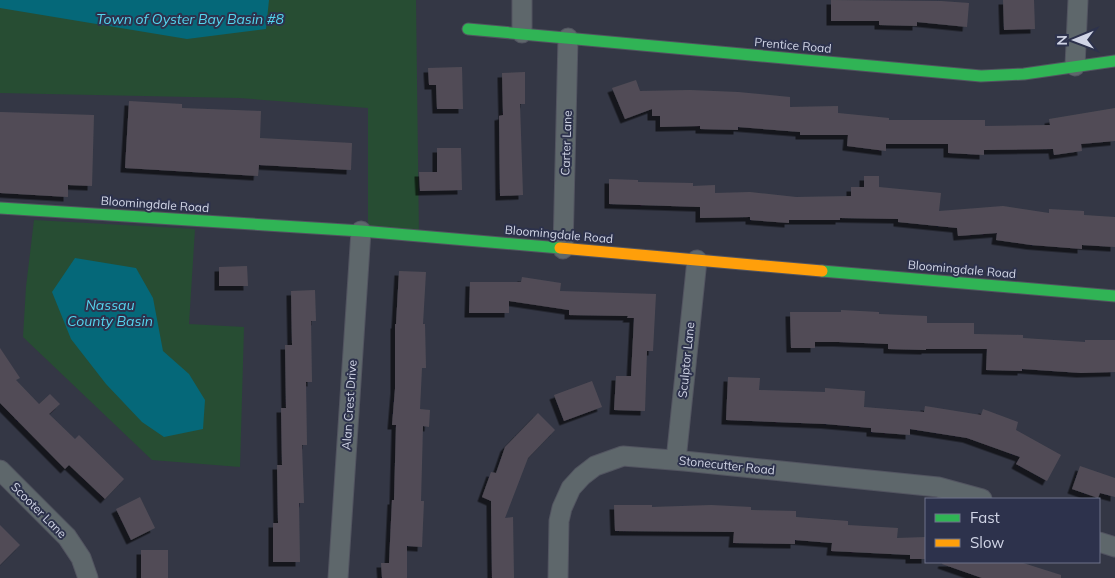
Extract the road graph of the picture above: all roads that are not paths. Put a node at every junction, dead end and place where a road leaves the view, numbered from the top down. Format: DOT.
graph roads {
  1 [pos="522,0"];
  2 [pos="1078,0"];
  3 [pos="468,29"];
  4 [pos="522,33"];
  5 [pos="568,38"];
  6 [pos="1115,60"];
  7 [pos="1075,66"];
  8 [pos="0,208"];
  9 [pos="361,231"];
  10 [pos="563,249"];
  11 [pos="697,260"];
  12 [pos="1115,296"];
  13 [pos="676,460"];
  14 [pos="0,470"];
  15 [pos="979,498"];
  16 [pos="1100,542"];
  17 [pos="1115,547"];
  18 [pos="88,578"];
  19 [pos="338,578"];
  20 [pos="558,578"];
  1 -- 4 [label="street"];
  2 -- 7 [label="street"];
  3 -- 4 [label="street, Prentice Road"];
  4 -- 5 [label="street, Prentice Road"];
  5 -- 7 [label="street, Prentice Road"];
  5 -- 10 [label="street, Carter Lane"];
  6 -- 7 [label="street, Prentice Road"];
  8 -- 9 [label="street, Bloomingdale Road"];
  9 -- 10 [label="street, Bloomingdale Road"];
  9 -- 19 [label="street, Alan Crest Drive"];
  10 -- 11 [label="street, Bloomingdale Road"];
  11 -- 12 [label="street, Bloomingdale Road"];
  11 -- 13 [label="street, Sculptor Lane"];
  13 -- 15 [label="street, Stonecutter Road"];
  13 -- 20 [label="street, Stonecutter Road"];
  14 -- 18 [label="street, Scooter Lane"];
  16 -- 17 [label="street"];
}
